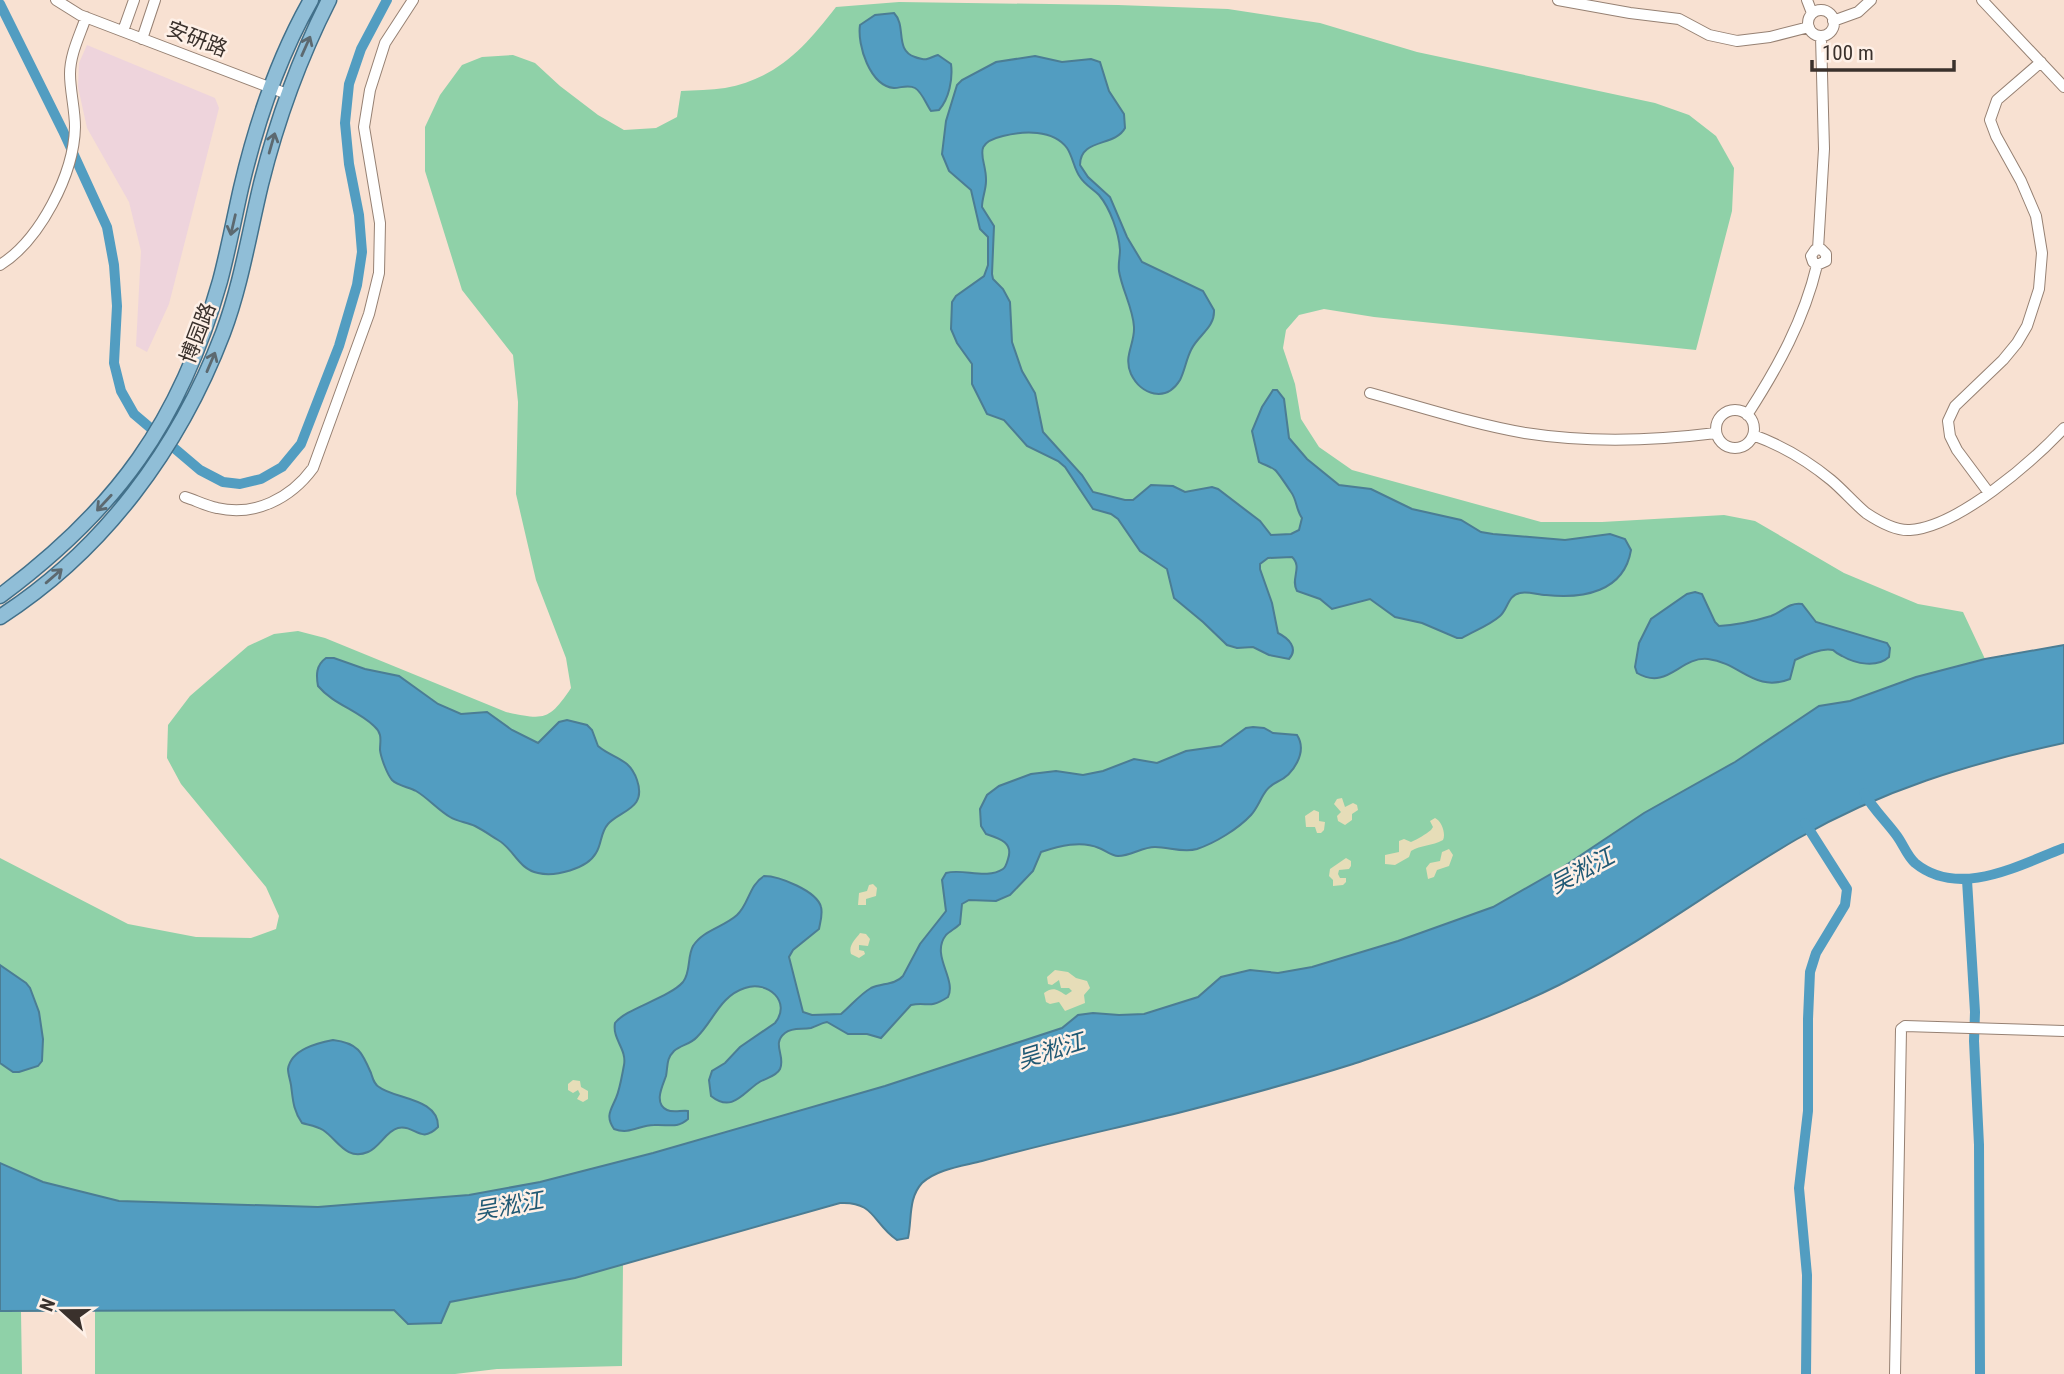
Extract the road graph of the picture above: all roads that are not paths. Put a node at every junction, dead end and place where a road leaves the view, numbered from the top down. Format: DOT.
graph roads {
  1 [pos="56,0"];
  2 [pos="134,0"];
  3 [pos="155,0"];
  4 [pos="311,0"];
  5 [pos="329,0"];
  6 [pos="413,0"];
  7 [pos="1558,0"];
  8 [pos="1807,0"];
  9 [pos="1825,0"];
  10 [pos="1871,0"];
  11 [pos="1982,0"];
  12 [pos="1812,13"];
  13 [pos="86,17"];
  14 [pos="1830,17"];
  15 [pos="1809,27"];
  16 [pos="123,32"];
  17 [pos="1821,36"];
  18 [pos="142,39"];
  19 [pos="2041,62"];
  20 [pos="2064,87"];
  21 [pos="271,89"];
  22 [pos="287,94"];
  23 [pos="0,265"];
  24 [pos="1370,393"];
  25 [pos="1747,415"];
  26 [pos="2064,428"];
  27 [pos="1716,433"];
  28 [pos="1753,435"];
  29 [pos="1989,493"];
  30 [pos="185,497"];
  31 [pos="0,596"];
  32 [pos="0,617"];
  33 [pos="2064,1031"];
  34 [pos="1895,1374"];
  1 -- 13 [label="street, 安研路"];
  2 -- 16 [label="street"];
  3 -- 18 [label="street"];
  4 -- 21 [label="main road, 博园路"];
  22 -- 5 [label="main road, 博园路, one-way"];
  6 -- 30 [label="street"];
  7 -- 15 [label="street"];
  8 -- 12 [label="street"];
  9 -- 14 [label="street"];
  10 -- 14 [label="street"];
  11 -- 19 [label="street"];
  12 -- 14 [label="street"];
  12 -- 15 [label="street"];
  13 -- 16 [label="street, 安研路"];
  13 -- 23 [label="street"];
  14 -- 17 [label="street"];
  15 -- 17 [label="street"];
  16 -- 18 [label="street, 安研路"];
  17 -- 25 [label="street"];
  18 -- 21 [label="street, 安研路"];
  19 -- 20 [label="street"];
  19 -- 29 [label="street"];
  21 -- 22 [label="street, 安研路"];
  21 -- 31 [label="main road, 博园路, one-way"];
  32 -- 22 [label="main road, 博园路, one-way"];
  24 -- 27 [label="street"];
  25 -- 27 [label="street"];
  25 -- 28 [label="street"];
  26 -- 29 [label="street"];
  27 -- 28 [label="street"];
  28 -- 29 [label="street"];
  33 -- 34 [label="street"];
}
